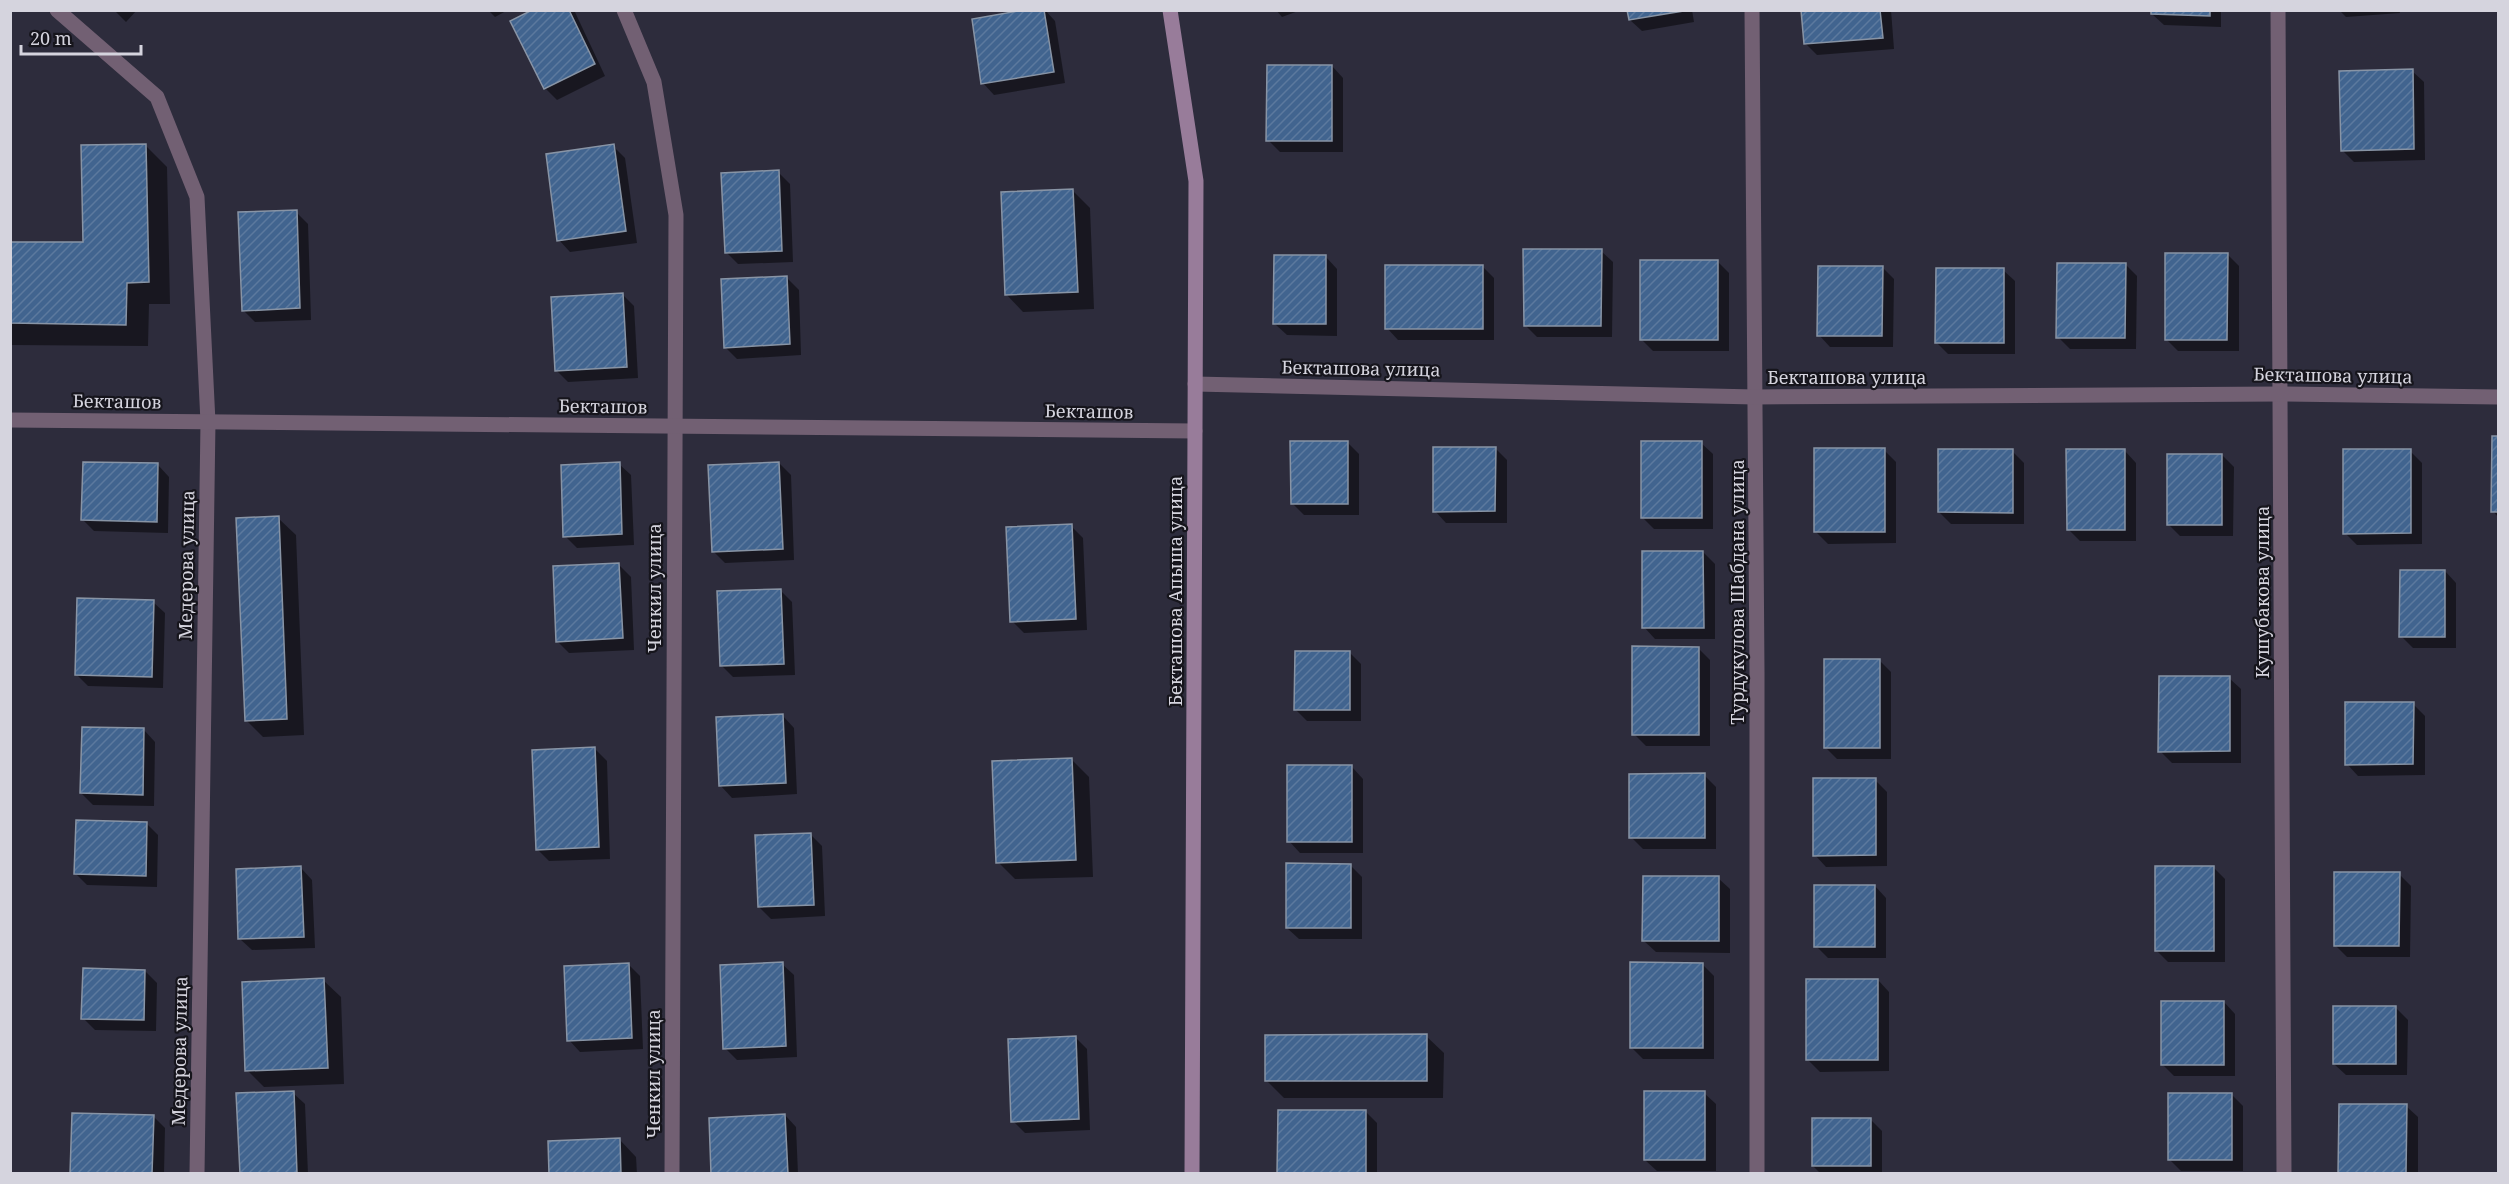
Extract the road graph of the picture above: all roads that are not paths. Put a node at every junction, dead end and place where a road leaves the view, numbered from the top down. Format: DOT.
graph roads {
  1 [pos="57,10"];
  2 [pos="624,10"];
  3 [pos="1170,10"];
  4 [pos="1752,10"];
  5 [pos="2278,10"];
  6 [pos="1195,384"];
  7 [pos="2281,394"];
  8 [pos="1755,397"];
  9 [pos="2499,397"];
  10 [pos="10,420"];
  11 [pos="208,422"];
  12 [pos="674,426"];
  13 [pos="1195,431"];
  14 [pos="197,1173"];
  15 [pos="672,1173"];
  16 [pos="1192,1173"];
  17 [pos="1757,1173"];
  18 [pos="2284,1173"];
  1 -- 11 [label="street, Медерова улица"];
  2 -- 12 [label="street, Ченкил улица"];
  3 -- 6 [label="street, Бекташова Апыша улица"];
  4 -- 8 [label="street, Турдукулова Шабдана улица"];
  5 -- 7 [label="street, Кушубакова улица"];
  6 -- 8 [label="street, Бекташова улица"];
  6 -- 13 [label="street, Бекташова Апыша улица"];
  7 -- 8 [label="street, Бекташова улица"];
  7 -- 9 [label="street, Бекташова улица"];
  7 -- 18 [label="street, Кушубакова улица"];
  8 -- 17 [label="street, Турдукулова Шабдана улица"];
  10 -- 11 [label="street, Бекташов"];
  11 -- 12 [label="street, Бекташов"];
  11 -- 14 [label="street, Медерова улица"];
  12 -- 13 [label="street, Бекташов"];
  12 -- 15 [label="street, Ченкил улица"];
  13 -- 16 [label="street, Бекташова Апыша улица"];
}
